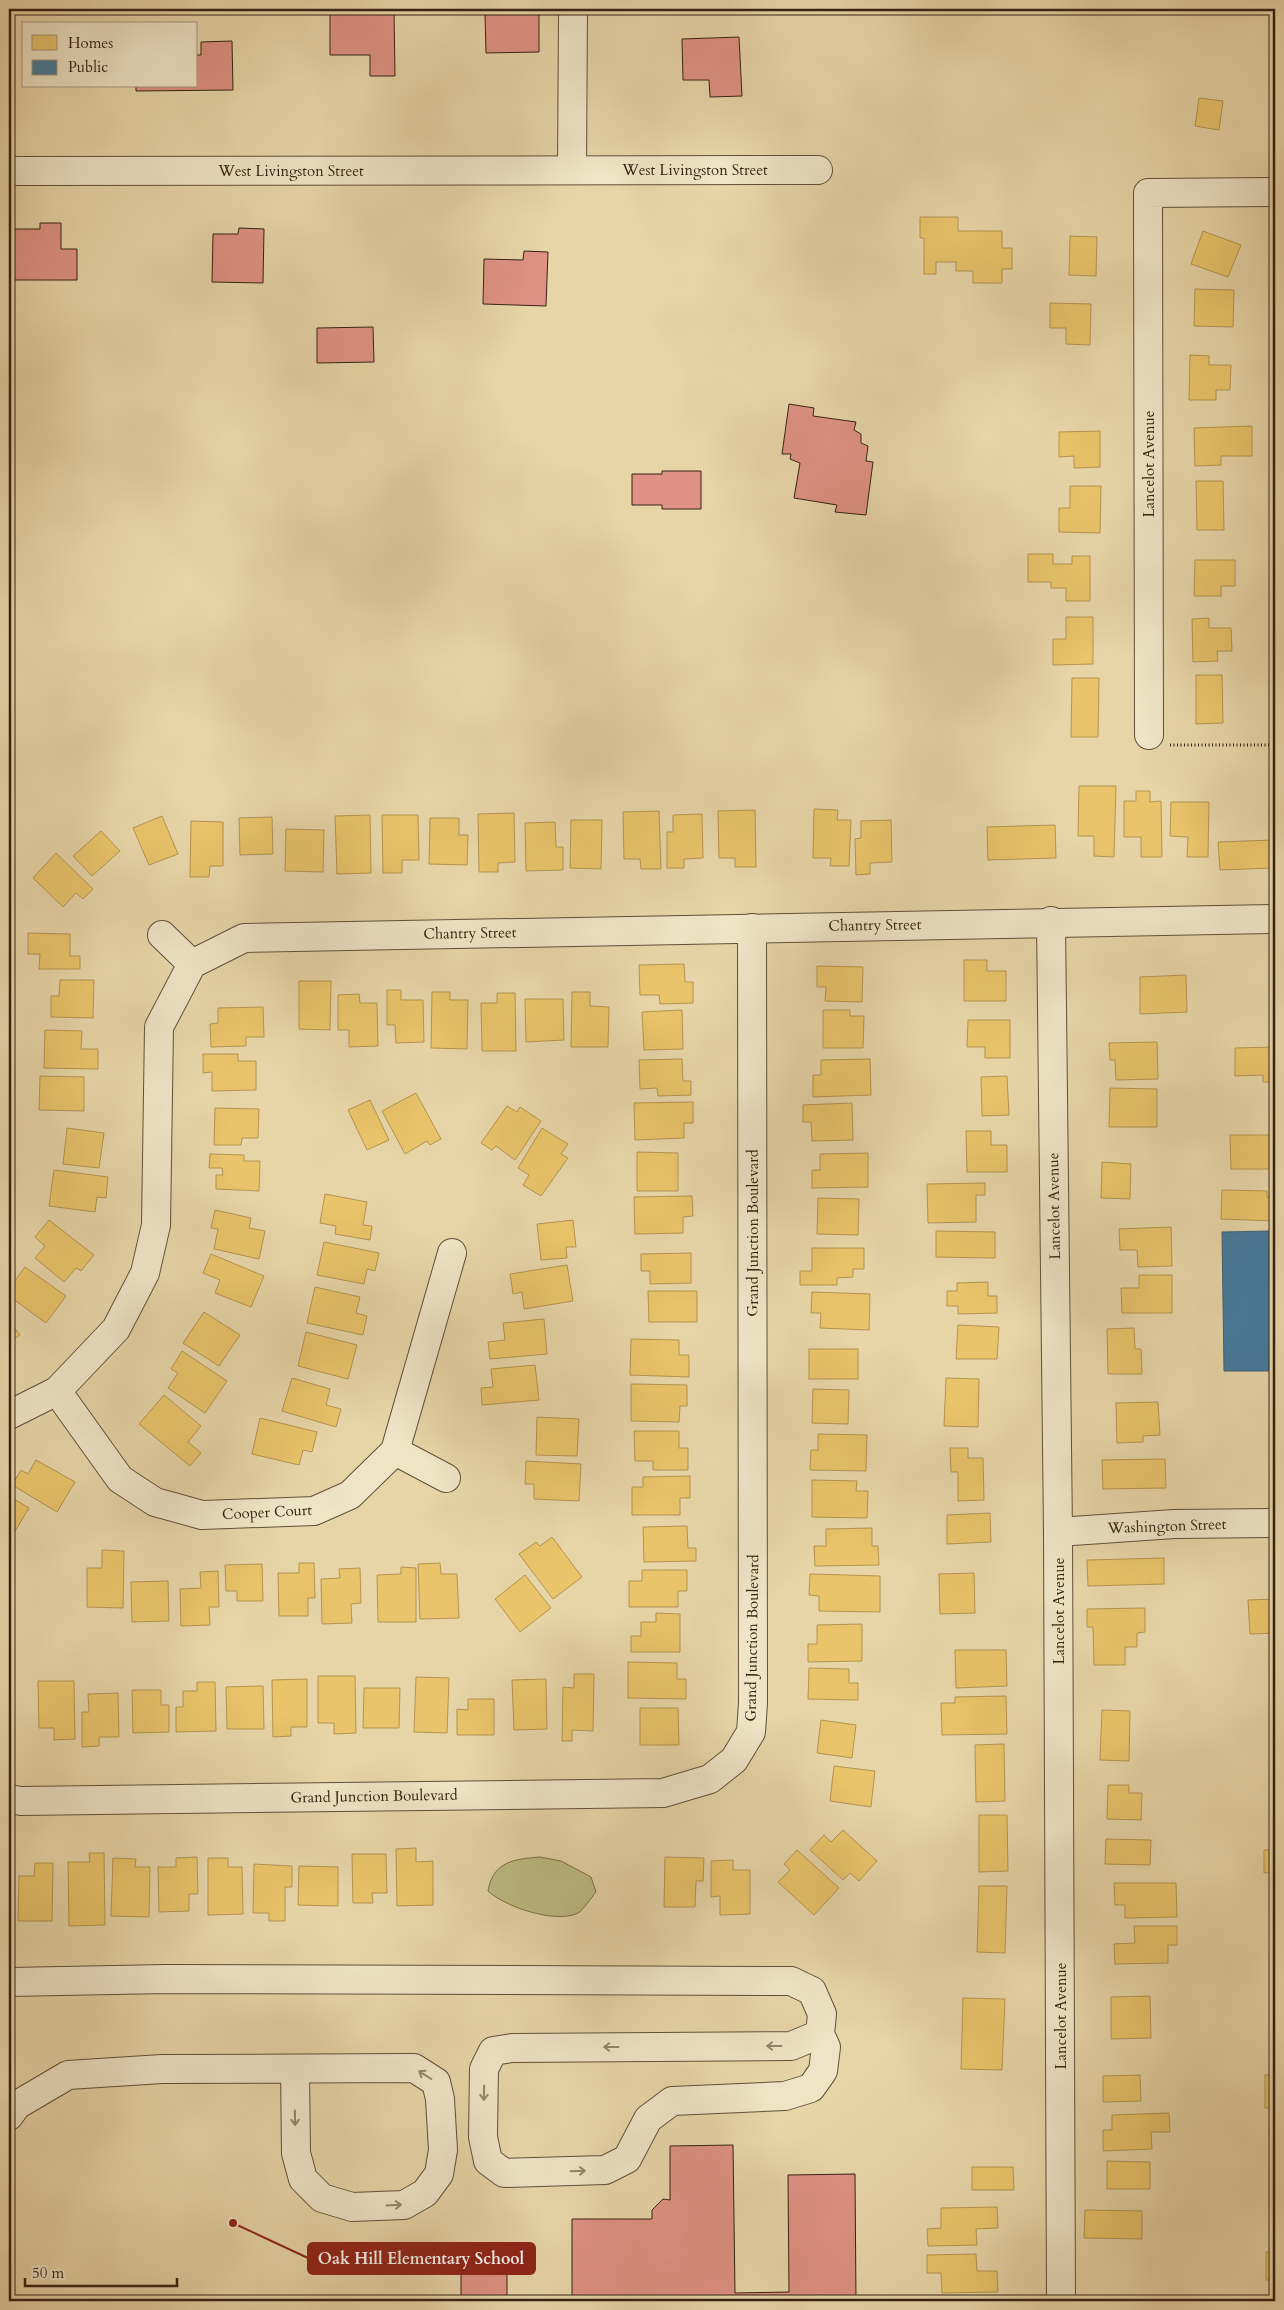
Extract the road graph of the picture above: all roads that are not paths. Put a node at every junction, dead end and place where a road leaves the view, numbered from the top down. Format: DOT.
graph roads {
  1 [pos="573,9"];
  2 [pos="572,170"];
  3 [pos="818,170"];
  4 [pos="9,171"];
  5 [pos="1275,192"];
  6 [pos="1149,735"];
  7 [pos="1275,919"];
  8 [pos="1051,921"];
  9 [pos="752,928"];
  10 [pos="162,935"];
  11 [pos="192,964"];
  12 [pos="452,1253"];
  13 [pos="57,1391"];
  14 [pos="9,1415"];
  15 [pos="395,1451"];
  16 [pos="446,1478"];
  17 [pos="1275,1523"];
  18 [pos="1058,1532"];
  19 [pos="9,1799"];
  20 [pos="9,1982"];
  21 [pos="820,2034"];
  22 [pos="294,2070"];
  23 [pos="9,2116"];
  24 [pos="1061,2301"];
  1 -- 2 [label="street"];
  2 -- 3 [label="street, West Livingston Street"];
  2 -- 4 [label="street, West Livingston Street"];
  5 -- 6 [label="street, Lancelot Avenue"];
  7 -- 8 [label="street, Chantry Street"];
  8 -- 9 [label="street, Chantry Street"];
  8 -- 18 [label="street, Lancelot Avenue"];
  9 -- 11 [label="street, Chantry Street"];
  9 -- 19 [label="street, Grand Junction Boulevard"];
  10 -- 11 [label="street"];
  11 -- 13 [label="street"];
  12 -- 15 [label="street, Cooper Court"];
  13 -- 14 [label="street"];
  13 -- 15 [label="street, Cooper Court"];
  15 -- 16 [label="street"];
  17 -- 18 [label="street, Washington Street"];
  18 -- 24 [label="street, Lancelot Avenue"];
  20 -- 21 [label="street"];
  21 -- 21 [label="street, one-way"];
  22 -- 22 [label="street, one-way"];
  22 -- 23 [label="street"];
}
